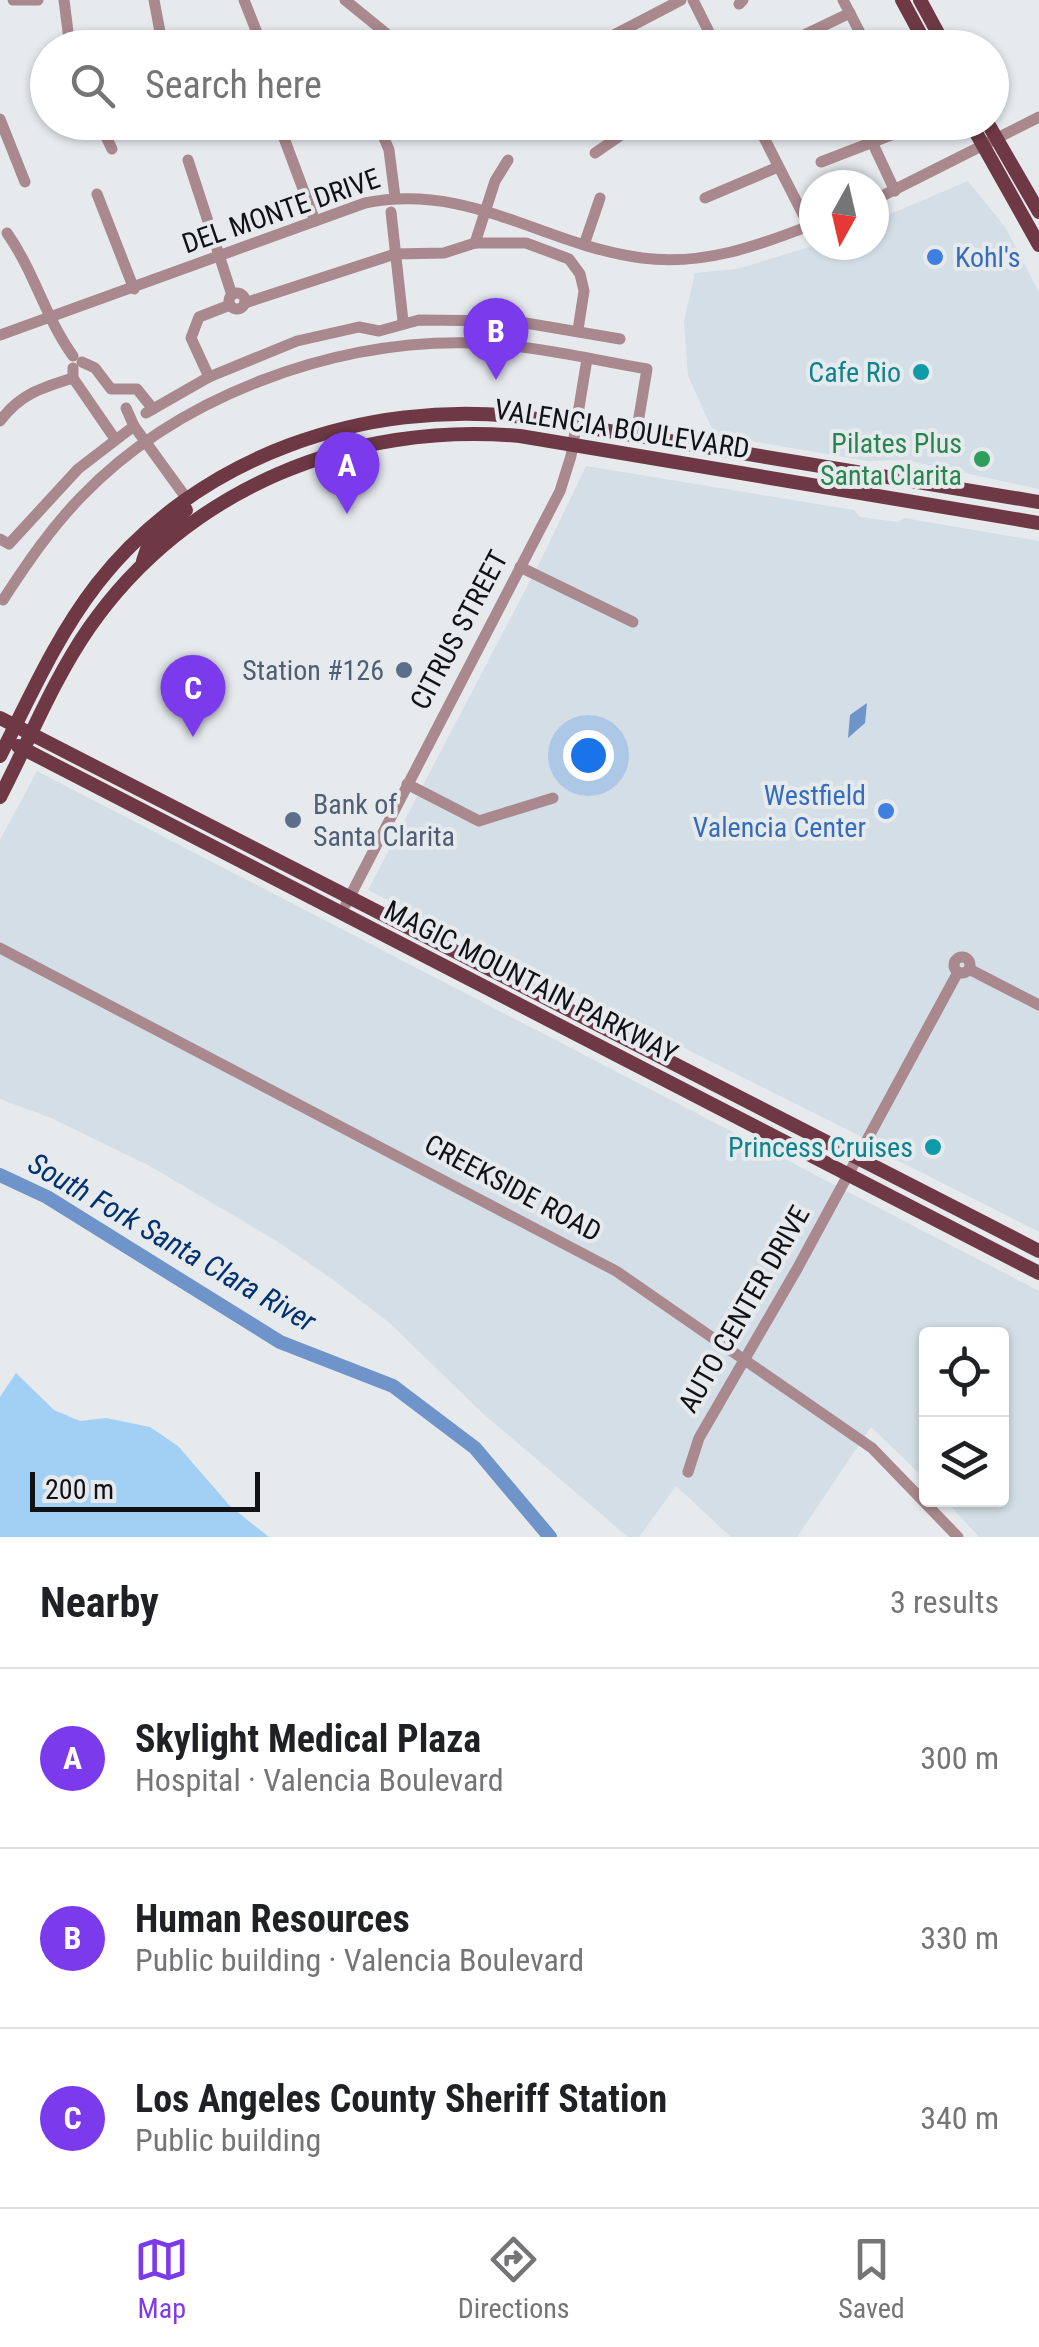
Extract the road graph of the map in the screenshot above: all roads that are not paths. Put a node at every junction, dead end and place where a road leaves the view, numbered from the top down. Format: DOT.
graph roads {
  1 [pos="13,0"];
  2 [pos="38,0"];
  3 [pos="64,0"];
  4 [pos="154,0"];
  5 [pos="244,0"];
  6 [pos="345,0"];
  7 [pos="680,0"];
  8 [pos="692,0"];
  9 [pos="843,0"];
  10 [pos="902,0"];
  11 [pos="920,0"];
  12 [pos="850,14"];
  13 [pos="68,30"];
  14 [pos="159,30"];
  15 [pos="256,30"];
  16 [pos="384,30"];
  17 [pos="622,30"];
  18 [pos="708,30"];
  19 [pos="816,30"];
  20 [pos="858,30"];
  21 [pos="918,30"];
  22 [pos="936,30"];
  23 [pos="1039,117"];
  24 [pos="0,118"];
  25 [pos="1009,133"];
  26 [pos="108,140"];
  27 [pos="285,140"];
  28 [pos="386,140"];
  29 [pos="614,140"];
  30 [pos="765,140"];
  31 [pos="882,140"];
  32 [pos="987,140"];
  33 [pos="990,140"];
  34 [pos="996,140"];
  35 [pos="990,143"];
  36 [pos="873,144"];
  37 [pos="112,149"];
  38 [pos="596,152"];
  39 [pos="188,160"];
  40 [pos="508,160"];
  41 [pos="821,162"];
  42 [pos="778,167"];
  43 [pos="25,182"];
  44 [pos="894,191"];
  45 [pos="889,193"];
  46 [pos="96,194"];
  47 [pos="395,197"];
  48 [pos="600,198"];
  49 [pos="704,198"];
  50 [pos="799,203"];
  51 [pos="484,209"];
  52 [pos="391,212"];
  53 [pos="1039,212"];
  54 [pos="314,221"];
  55 [pos="799,230"];
  56 [pos="7,233"];
  57 [pos="585,242"];
  58 [pos="476,243"];
  59 [pos="1039,245"];
  60 [pos="396,254"];
  61 [pos="223,255"];
  62 [pos="134,289"];
  63 [pos="237,299"];
  64 [pos="403,321"];
  65 [pos="52,325"];
  66 [pos="578,330"];
  67 [pos="0,335"];
  68 [pos="620,338"];
  69 [pos="587,358"];
  70 [pos="75,366"];
  71 [pos="209,377"];
  72 [pos="126,408"];
  73 [pos="472,413"];
  74 [pos="0,421"];
  75 [pos="134,426"];
  76 [pos="576,426"];
  77 [pos="636,435"];
  78 [pos="115,438"];
  79 [pos="398,438"];
  80 [pos="146,443"];
  81 [pos="574,444"];
  82 [pos="232,471"];
  83 [pos="187,499"];
  84 [pos="1039,502"];
  85 [pos="198,517"];
  86 [pos="1039,523"];
  87 [pos="0,540"];
  88 [pos="140,566"];
  89 [pos="520,567"];
  90 [pos="4,600"];
  91 [pos="633,622"];
  92 [pos="0,718"];
  93 [pos="8,733"];
  94 [pos="27,743"];
  95 [pos="0,756"];
  96 [pos="406,784"];
  97 [pos="0,797"];
  98 [pos="553,798"];
  99 [pos="349,897"];
  100 [pos="341,913"];
  101 [pos="0,948"];
  102 [pos="1039,1006"];
  103 [pos="600,1046"];
  104 [pos="686,1069"];
  105 [pos="859,1156"];
  106 [pos="850,1174"];
  107 [pos="1039,1251"];
  108 [pos="1038,1272"];
  109 [pos="747,1358"];
  110 [pos="688,1472"];
  111 [pos="958,1537"];
  1 -- 2 [label="street"];
  3 -- 13 [label="street"];
  4 -- 14 [label="street"];
  5 -- 15 [label="street"];
  6 -- 16 [label="street"];
  7 -- 17 [label="street"];
  8 -- 18 [label="street"];
  9 -- 12 [label="street"];
  10 -- 21 [label="main road"];
  11 -- 22 [label="main road"];
  12 -- 19 [label="street"];
  12 -- 20 [label="street"];
  23 -- 25 [label="street"];
  24 -- 43 [label="street"];
  26 -- 37 [label="street"];
  27 -- 54 [label="street"];
  28 -- 47 [label="street"];
  29 -- 38 [label="street"];
  30 -- 42 [label="street"];
  31 -- 36 [label="street"];
  32 -- 35 [label="main road"];
  33 -- 35 [label="main road"];
  34 -- 35 [label="street"];
  35 -- 44 [label="street"];
  35 -- 53 [label="main road"];
  35 -- 59 [label="main road"];
  36 -- 41 [label="street"];
  36 -- 44 [label="street"];
  39 -- 61 [label="street"];
  40 -- 51 [label="street"];
  42 -- 49 [label="street"];
  42 -- 50 [label="street"];
  44 -- 45 [label="street"];
  46 -- 62 [label="street"];
  47 -- 51 [label="street, DEL MONTE DRIVE"];
  47 -- 54 [label="street, DEL MONTE DRIVE"];
  48 -- 57 [label="street"];
  51 -- 57 [label="street, DEL MONTE DRIVE"];
  51 -- 58 [label="street"];
  52 -- 60 [label="street"];
  54 -- 61 [label="street, DEL MONTE DRIVE"];
  55 -- 57 [label="street, DEL MONTE DRIVE"];
  56 -- 65 [label="street"];
  58 -- 60 [label="street"];
  58 -- 66 [label="street"];
  60 -- 63 [label="street"];
  60 -- 64 [label="street"];
  61 -- 62 [label="street, DEL MONTE DRIVE"];
  61 -- 63 [label="street"];
  62 -- 65 [label="street, DEL MONTE DRIVE"];
  63 -- 71 [label="street"];
  64 -- 66 [label="street"];
  64 -- 71 [label="street"];
  65 -- 67 [label="street, DEL MONTE DRIVE"];
  65 -- 70 [label="street"];
  66 -- 68 [label="street"];
  69 -- 76 [label="street, CITRUS STREET"];
  69 -- 77 [label="street"];
  69 -- 80 [label="street"];
  70 -- 71 [label="street"];
  70 -- 74 [label="street"];
  70 -- 78 [label="street"];
  72 -- 75 [label="street"];
  73 -- 76 [label="main road, VALENCIA BOULEVARD"];
  73 -- 79 [label="main road"];
  73 -- 82 [label="main road, VALENCIA BOULEVARD"];
  75 -- 78 [label="street"];
  75 -- 80 [label="street"];
  76 -- 77 [label="main road, VALENCIA BOULEVARD"];
  76 -- 81 [label="street, CITRUS STREET"];
  77 -- 84 [label="main road, VALENCIA BOULEVARD"];
  78 -- 87 [label="street"];
  79 -- 81 [label="main road, VALENCIA BOULEVARD"];
  79 -- 85 [label="main road, VALENCIA BOULEVARD"];
  80 -- 83 [label="street"];
  80 -- 90 [label="street"];
  81 -- 86 [label="main road, VALENCIA BOULEVARD"];
  81 -- 89 [label="street, CITRUS STREET"];
  82 -- 83 [label="main road, VALENCIA BOULEVARD"];
  82 -- 85 [label="main road"];
  83 -- 88 [label="main road"];
  83 -- 93 [label="main road, VALENCIA BOULEVARD"];
  85 -- 88 [label="main road, VALENCIA BOULEVARD"];
  88 -- 94 [label="main road, VALENCIA BOULEVARD"];
  89 -- 91 [label="street"];
  89 -- 96 [label="street, CITRUS STREET"];
  92 -- 93 [label="main road, MAGIC MOUNTAIN PARKWAY"];
  93 -- 94 [label="main road, MAGIC MOUNTAIN PARKWAY"];
  93 -- 95 [label="main road, VALENCIA BOULEVARD"];
  94 -- 97 [label="main road, VALENCIA BOULEVARD"];
  94 -- 99 [label="main road, MAGIC MOUNTAIN PARKWAY"];
  94 -- 100 [label="main road, MAGIC MOUNTAIN PARKWAY"];
  96 -- 98 [label="street"];
  96 -- 99 [label="street, CITRUS STREET"];
  99 -- 100 [label="street, CITRUS STREET"];
  99 -- 104 [label="main road, MAGIC MOUNTAIN PARKWAY"];
  100 -- 103 [label="main road, MAGIC MOUNTAIN PARKWAY"];
  101 -- 109 [label="street, CREEKSIDE ROAD"];
  102 -- 105 [label="street, AUTO CENTER DRIVE"];
  103 -- 104 [label="main road"];
  103 -- 106 [label="main road, MAGIC MOUNTAIN PARKWAY"];
  104 -- 105 [label="main road, MAGIC MOUNTAIN PARKWAY"];
  105 -- 106 [label="street, AUTO CENTER DRIVE"];
  105 -- 107 [label="main road, MAGIC MOUNTAIN PARKWAY"];
  106 -- 108 [label="main road, MAGIC MOUNTAIN PARKWAY"];
  106 -- 109 [label="street, AUTO CENTER DRIVE"];
  109 -- 110 [label="street, AUTO CENTER DRIVE"];
  109 -- 111 [label="street, CREEKSIDE ROAD"];
}
